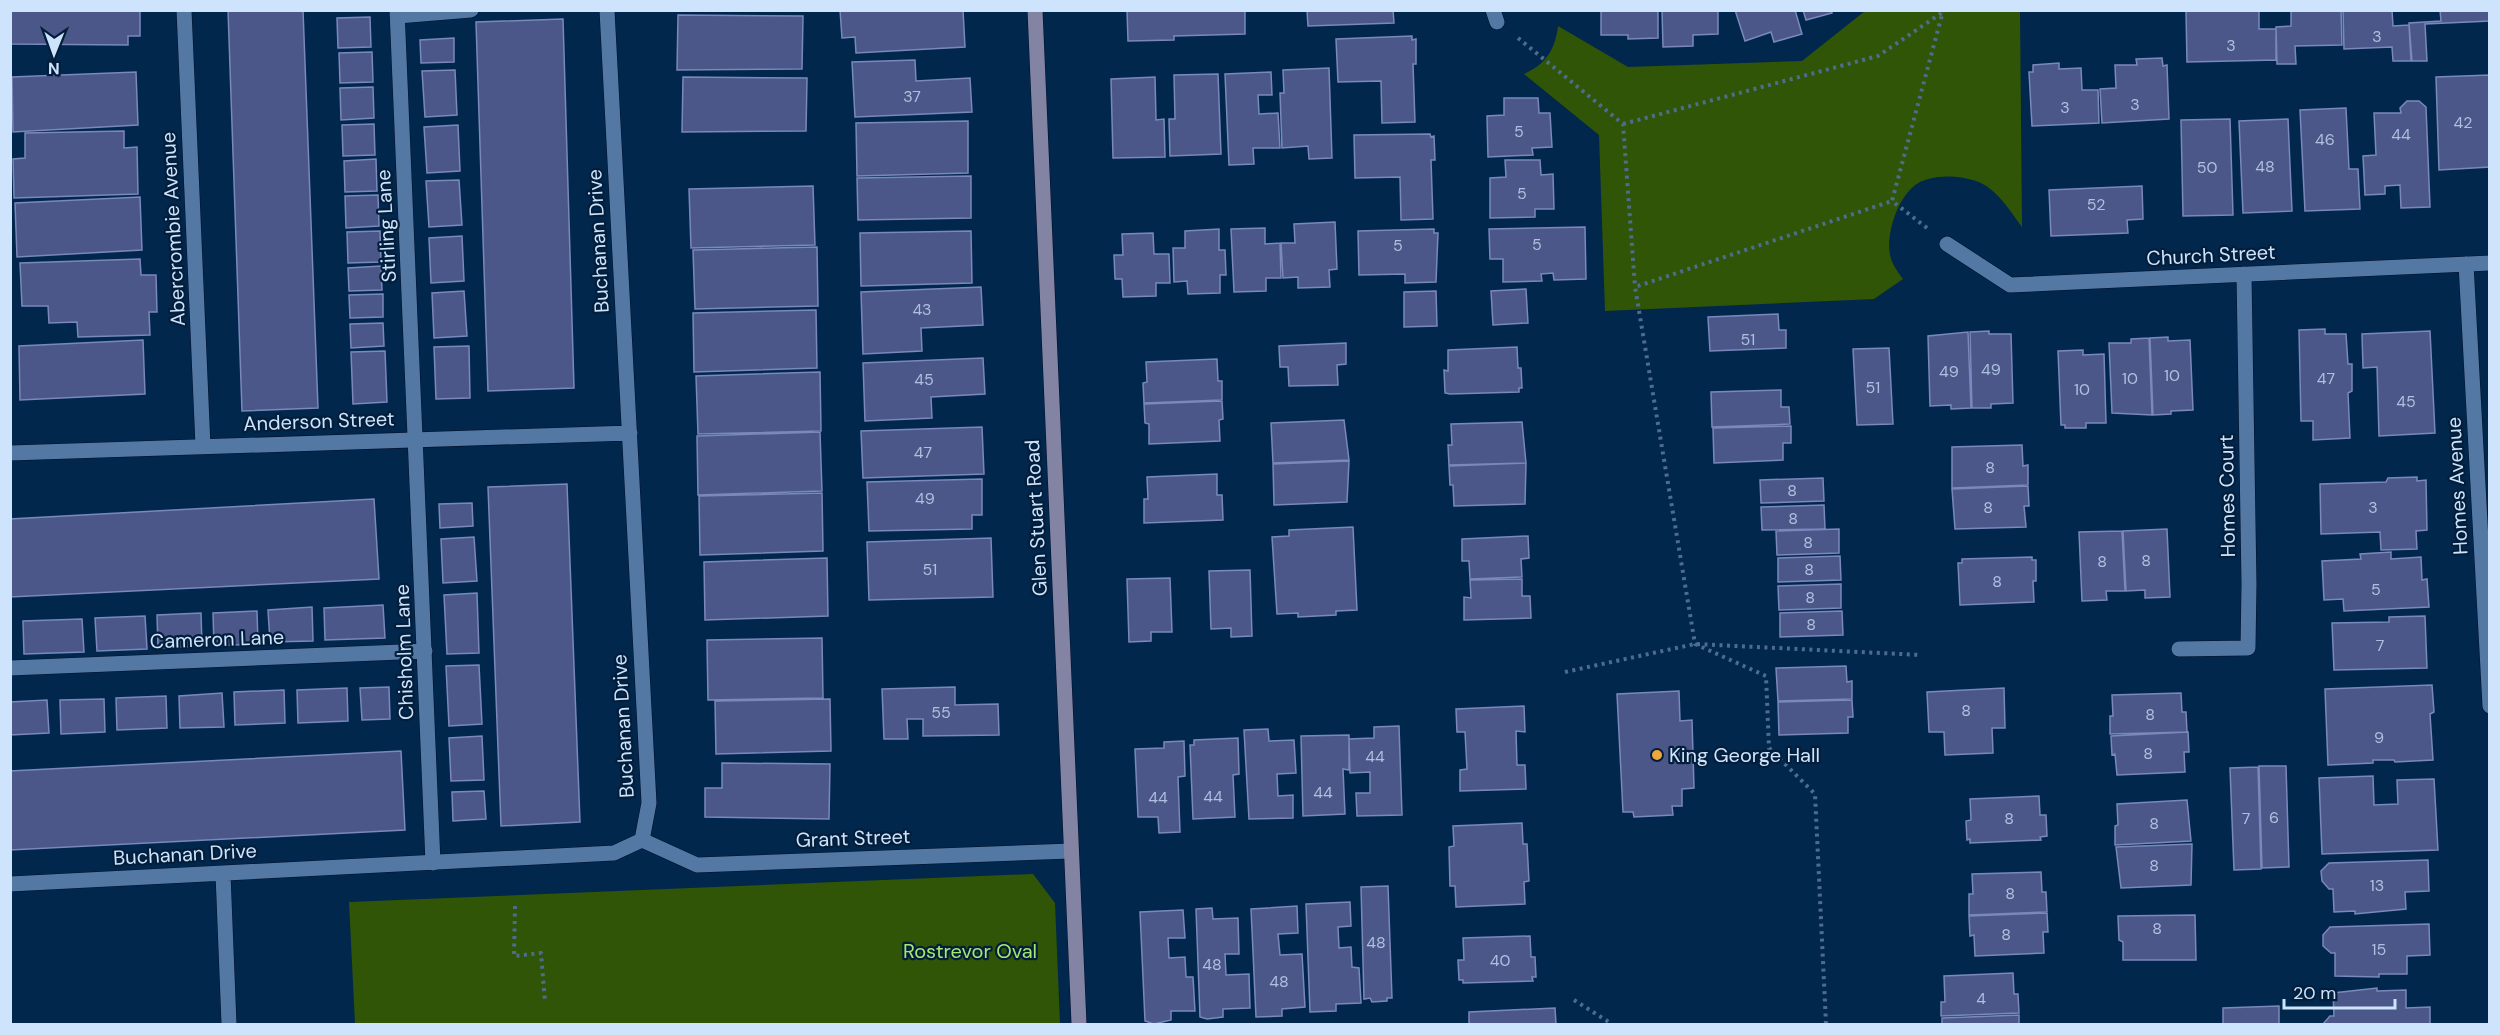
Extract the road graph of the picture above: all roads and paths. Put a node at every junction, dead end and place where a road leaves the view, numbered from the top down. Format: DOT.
graph roads {
  1 [pos="184,10"];
  2 [pos="471,10"];
  3 [pos="607,10"];
  4 [pos="1035,10"];
  5 [pos="1943,11"];
  6 [pos="397,14"];
  7 [pos="1495,16"];
  8 [pos="1623,124"];
  9 [pos="1892,201"];
  10 [pos="1947,244"];
  11 [pos="2490,263"];
  12 [pos="2466,264"];
  13 [pos="2244,274"];
  14 [pos="1635,287"];
  15 [pos="630,434"];
  16 [pos="417,440"];
  17 [pos="203,446"];
  18 [pos="10,453"];
  19 [pos="1695,644"];
  20 [pos="2179,649"];
  21 [pos="425,651"];
  22 [pos="1921,655"];
  23 [pos="10,668"];
  24 [pos="1565,672"];
  25 [pos="2490,706"];
  26 [pos="642,840"];
  27 [pos="1071,851"];
  28 [pos="433,863"];
  29 [pos="223,874"];
  30 [pos="10,884"];
  31 [pos="515,906"];
  32 [pos="1574,1000"];
  33 [pos="545,1002"];
  34 [pos="229,1024"];
  35 [pos="1079,1024"];
  36 [pos="1612,1024"];
  37 [pos="1826,1024"];
  1 -- 17 [label="street, Abercrombie Avenue"];
  2 -- 6 [label="street"];
  3 -- 15 [label="street, Buchanan Drive"];
  4 -- 27 [label="street, Glen Stuart Road"];
  5 -- 8 [label="path"];
  5 -- 9 [label="path"];
  6 -- 16 [label="street, Stirling Lane"];
  7 -- 8 [label="path"];
  8 -- 14 [label="path"];
  9 -- 10 [label="path"];
  9 -- 14 [label="path"];
  10 -- 13 [label="street, Church Street"];
  11 -- 12 [label="street, Church Street"];
  12 -- 13 [label="street, Church Street"];
  12 -- 25 [label="street, Homes Avenue"];
  13 -- 20 [label="street, Homes Court"];
  14 -- 19 [label="path"];
  15 -- 16 [label="street, Anderson Street"];
  15 -- 26 [label="street, Buchanan Drive"];
  16 -- 17 [label="street, Anderson Street"];
  16 -- 21 [label="street, Chisholm Lane"];
  17 -- 18 [label="street, Anderson Street"];
  19 -- 22 [label="path"];
  19 -- 24 [label="path"];
  19 -- 37 [label="path"];
  21 -- 23 [label="street, Cameron Lane"];
  21 -- 28 [label="street, Chisholm Lane"];
  26 -- 27 [label="street, Grant Street"];
  26 -- 28 [label="street, Buchanan Drive"];
  27 -- 35 [label="street, Glen Stuart Road"];
  28 -- 29 [label="street, Buchanan Drive"];
  29 -- 30 [label="street, Buchanan Drive"];
  29 -- 34 [label="street"];
  31 -- 33 [label="path"];
  32 -- 36 [label="path"];
}
